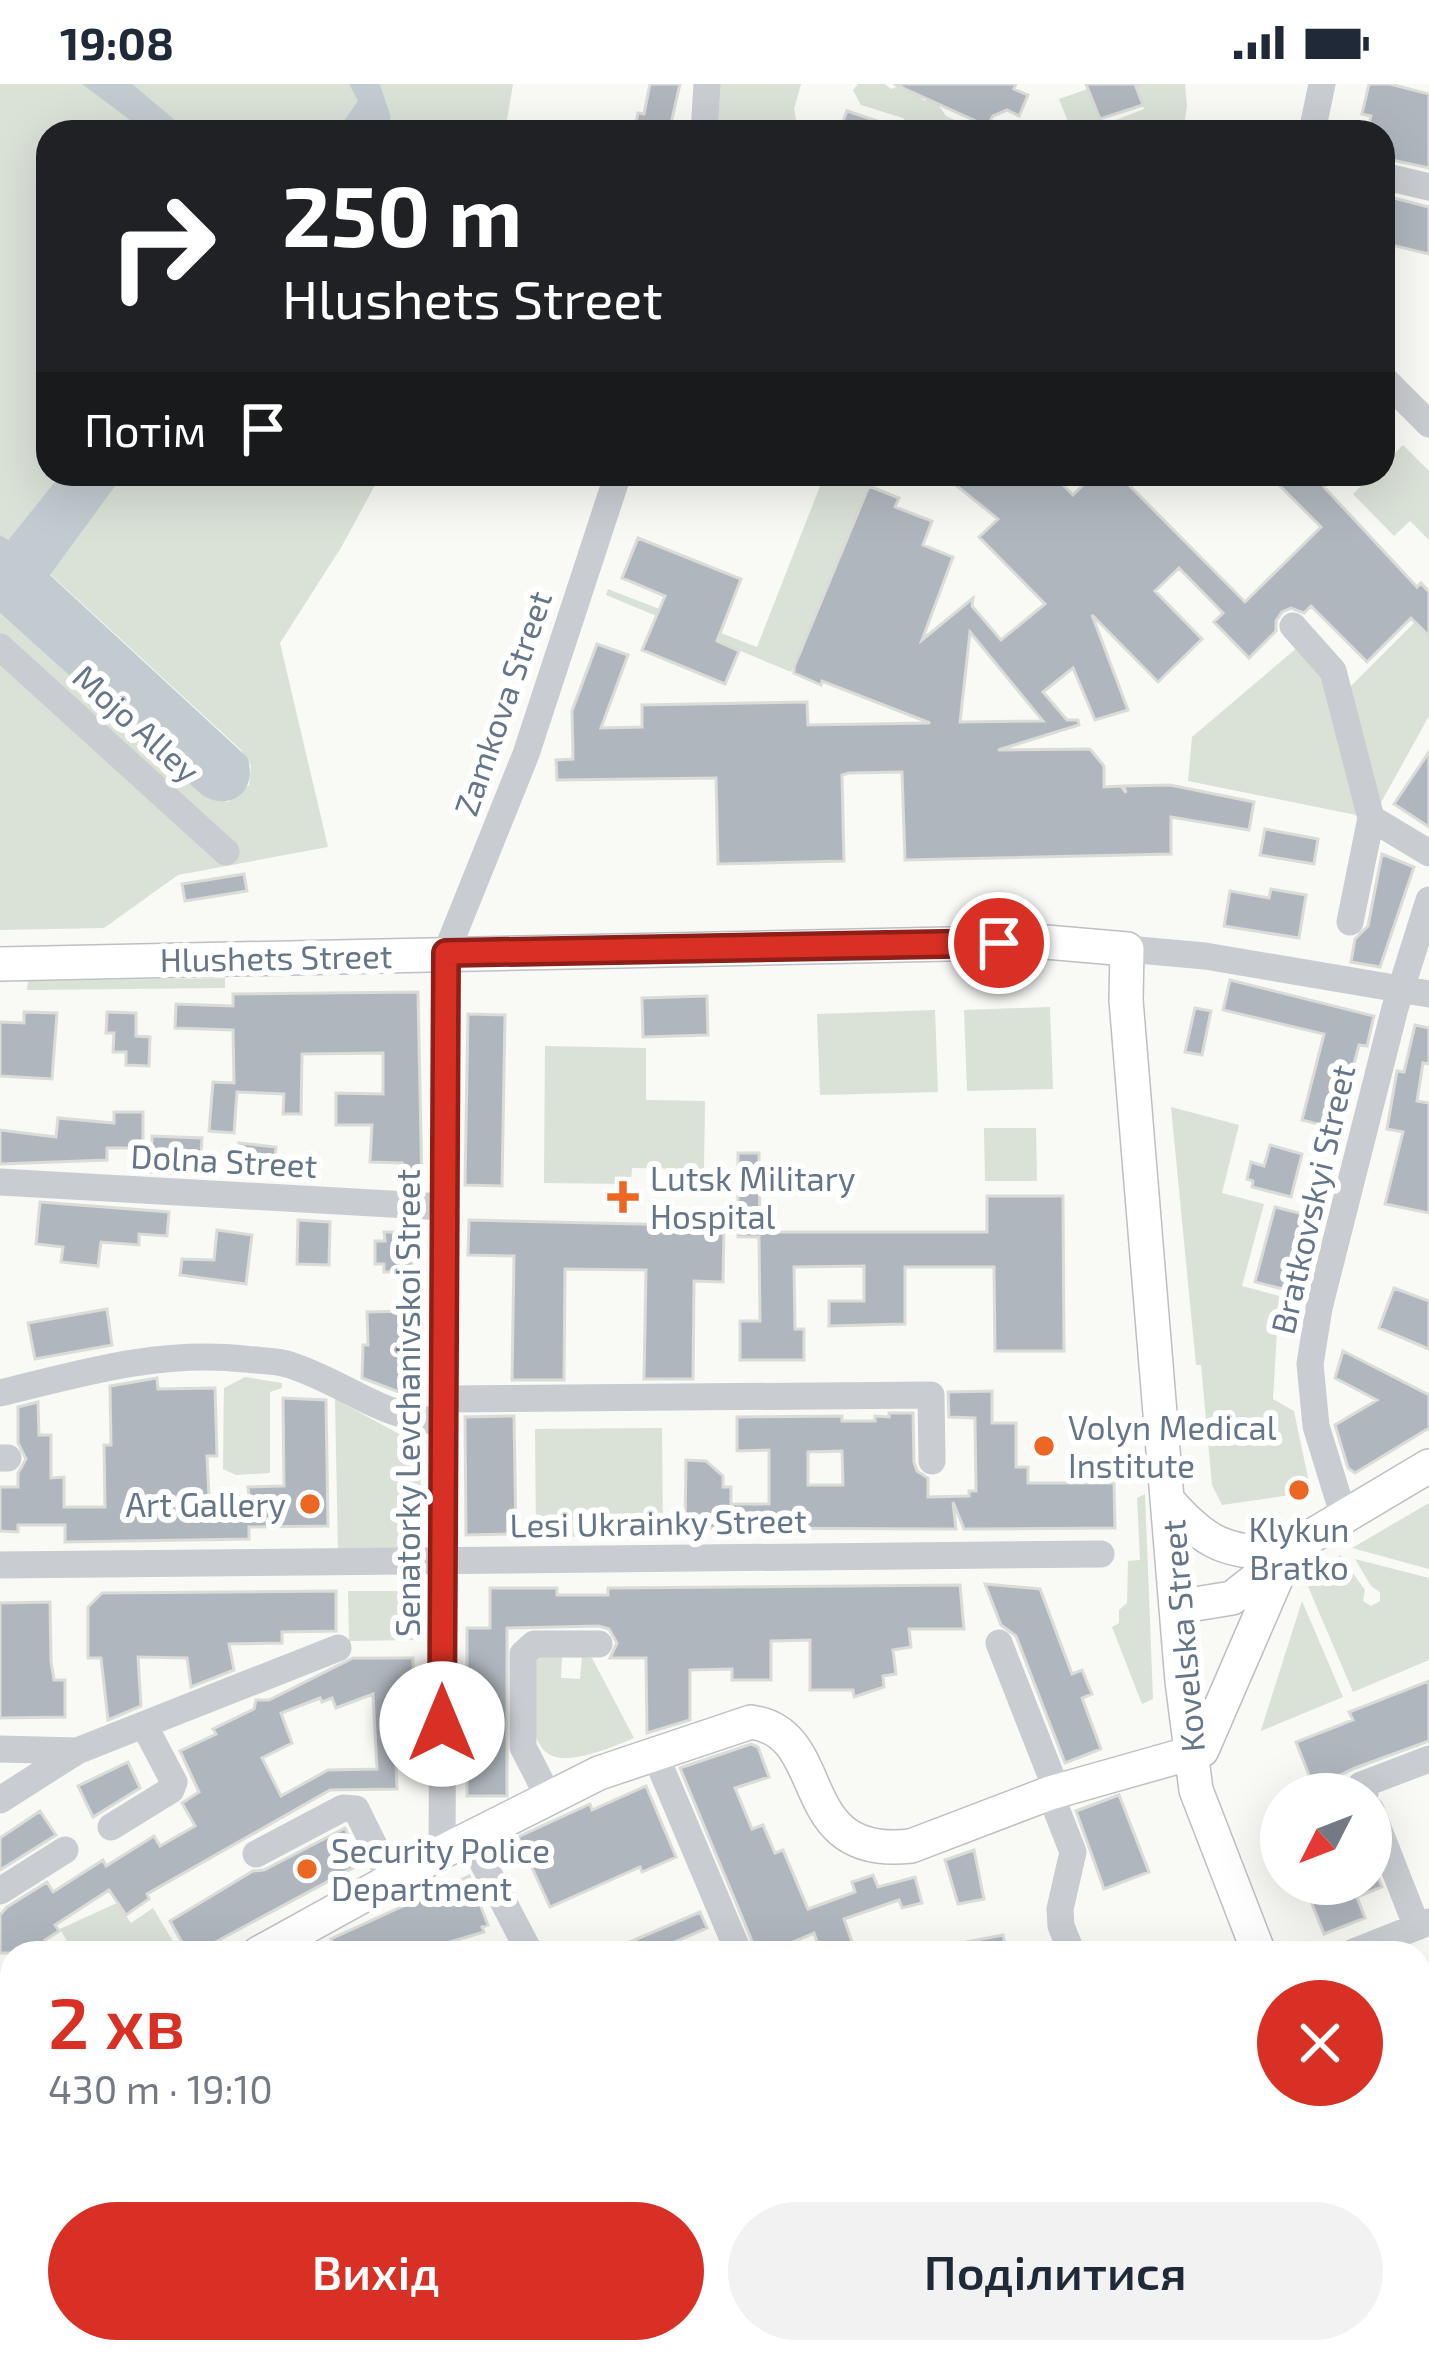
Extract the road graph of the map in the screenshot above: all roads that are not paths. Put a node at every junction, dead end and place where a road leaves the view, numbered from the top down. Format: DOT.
graph roads {
  1 [pos="706,84"];
  2 [pos="1322,84"];
  3 [pos="704,120"];
  4 [pos="1314,120"];
  5 [pos="1395,179"];
  6 [pos="1429,187"];
  7 [pos="1395,391"];
  8 [pos="1429,424"];
  9 [pos="614,486"];
  10 [pos="1293,626"];
  11 [pos="0,647"];
  12 [pos="1371,818"];
  13 [pos="226,852"];
  14 [pos="1429,853"];
  15 [pos="1429,900"];
  16 [pos="1350,922"];
  17 [pos="1127,949"];
  18 [pos="446,953"];
  19 [pos="0,964"];
  20 [pos="1400,989"];
  21 [pos="1429,994"];
  22 [pos="0,1183"];
  23 [pos="443,1207"];
  24 [pos="0,1393"];
  25 [pos="444,1411"];
  26 [pos="932,1461"];
  27 [pos="1429,1466"];
  28 [pos="1170,1503"];
  29 [pos="1344,1516"];
  30 [pos="1101,1554"];
  31 [pos="1286,1556"];
  32 [pos="442,1560"];
  33 [pos="0,1565"];
  34 [pos="1177,1607"];
  35 [pos="999,1643"];
  36 [pos="599,1644"];
  37 [pos="338,1648"];
  38 [pos="144,1725"];
  39 [pos="0,1749"];
  40 [pos="76,1751"];
  41 [pos="654,1752"];
  42 [pos="1191,1753"];
  43 [pos="1429,1759"];
  44 [pos="1392,1773"];
  45 [pos="1054,1791"];
  46 [pos="549,1798"];
  47 [pos="0,1800"];
  48 [pos="112,1827"];
  49 [pos="456,1845"];
  50 [pos="65,1850"];
  51 [pos="256,1854"];
  52 [pos="1392,1856"];
  53 [pos="391,1880"];
  54 [pos="0,1891"];
  55 [pos="1423,1924"];
  56 [pos="305,1941"];
  57 [pos="522,1941"];
  58 [pos="735,1941"];
  59 [pos="1067,1941"];
  60 [pos="1254,1941"];
  61 [pos="1381,1941"];
  1 -- 3 [label="street"];
  2 -- 4 [label="street"];
  5 -- 6 [label="street"];
  7 -- 8 [label="street"];
  9 -- 18 [label="street, Zamkova Street"];
  10 -- 12 [label="street"];
  11 -- 13 [label="street, Mojo Alley"];
  12 -- 14 [label="street"];
  12 -- 16 [label="street"];
  15 -- 20 [label="street, Bratkovskyi Street"];
  17 -- 18 [label="main road, Hlushets Street"];
  17 -- 20 [label="street"];
  17 -- 28 [label="main road, Kovelska Street"];
  18 -- 19 [label="main road, Hlushets Street"];
  18 -- 23 [label="street, Senatorky Levchanivskoi Street"];
  20 -- 21 [label="street"];
  20 -- 29 [label="street, Bratkovskyi Street"];
  22 -- 23 [label="street, Dolna Street"];
  23 -- 25 [label="street, Senatorky Levchanivskoi Street"];
  24 -- 25 [label="street"];
  25 -- 26 [label="street"];
  25 -- 32 [label="street, Senatorky Levchanivskoi Street"];
  27 -- 29 [label="main road"];
  28 -- 31 [label="main road"];
  28 -- 34 [label="main road, Kovelska Street"];
  29 -- 31 [label="main road"];
  30 -- 32 [label="street, Lesi Ukrainky Street"];
  31 -- 34 [label="main road"];
  31 -- 42 [label="main road"];
  32 -- 33 [label="street, Lesi Ukrainky Street"];
  32 -- 49 [label="street, Senatorky Levchanivskoi Street"];
  34 -- 42 [label="main road, Kovelska Street"];
  35 -- 45 [label="street"];
  36 -- 46 [label="street"];
  37 -- 38 [label="street"];
  38 -- 40 [label="street"];
  38 -- 48 [label="street"];
  39 -- 40 [label="street"];
  40 -- 47 [label="street"];
  41 -- 45 [label="main road"];
  41 -- 46 [label="main road"];
  41 -- 58 [label="street"];
  42 -- 45 [label="main road"];
  42 -- 60 [label="main road, Kovelska Street"];
  43 -- 44 [label="street"];
  45 -- 59 [label="street"];
  46 -- 49 [label="main road"];
  49 -- 53 [label="main road"];
  49 -- 57 [label="street"];
  50 -- 54 [label="street"];
  51 -- 53 [label="street"];
  52 -- 55 [label="street"];
  53 -- 56 [label="main road"];
  55 -- 61 [label="street"];
}
